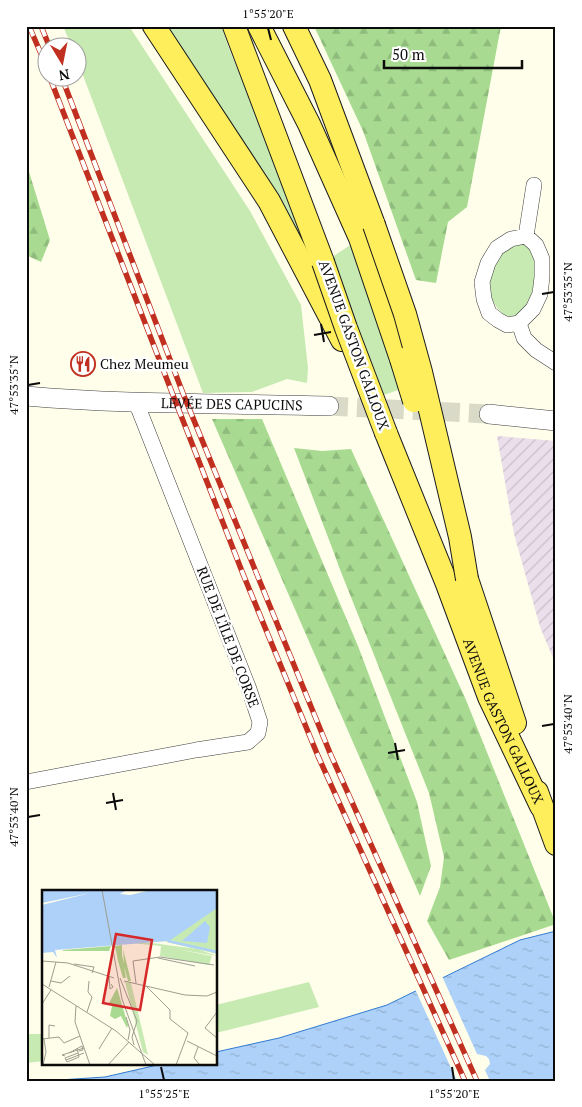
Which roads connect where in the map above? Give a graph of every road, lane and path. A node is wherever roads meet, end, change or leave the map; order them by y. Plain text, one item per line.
1 (154, 26) edge
2 (234, 26) edge
3 (259, 26) edge
4 (294, 26) edge
5 (534, 185) dead end
6 (367, 231) junction
7 (526, 236) junction
8 (519, 323) junction
9 (556, 363) edge
10 (26, 396) edge
11 (136, 402) junction
12 (328, 406) tunnel mouth
13 (489, 414) tunnel mouth
14 (556, 420) edge
15 (386, 433) junction
16 (26, 782) edge
17 (542, 806) junction
18 (554, 839) edge

1 - 15 main road, bridge
2 - 15 main road, AVENUE GASTON GALLOUX, bridge
3 - 6 main road, AVENUE GASTON GALLOUX
4 - 6 main road
5 - 7 street
6 - 17 main road, AVENUE GASTON GALLOUX, bridge
7 - 8 street
7 - 8 street
8 - 9 street
10 - 11 street, LEVÉE DES CAPUCINS
11 - 12 street, LEVÉE DES CAPUCINS
11 - 16 street, RUE DE L'ÎLE DE CORSE
13 - 14 street
15 - 17 main road, AVENUE GASTON GALLOUX
17 - 18 main road

